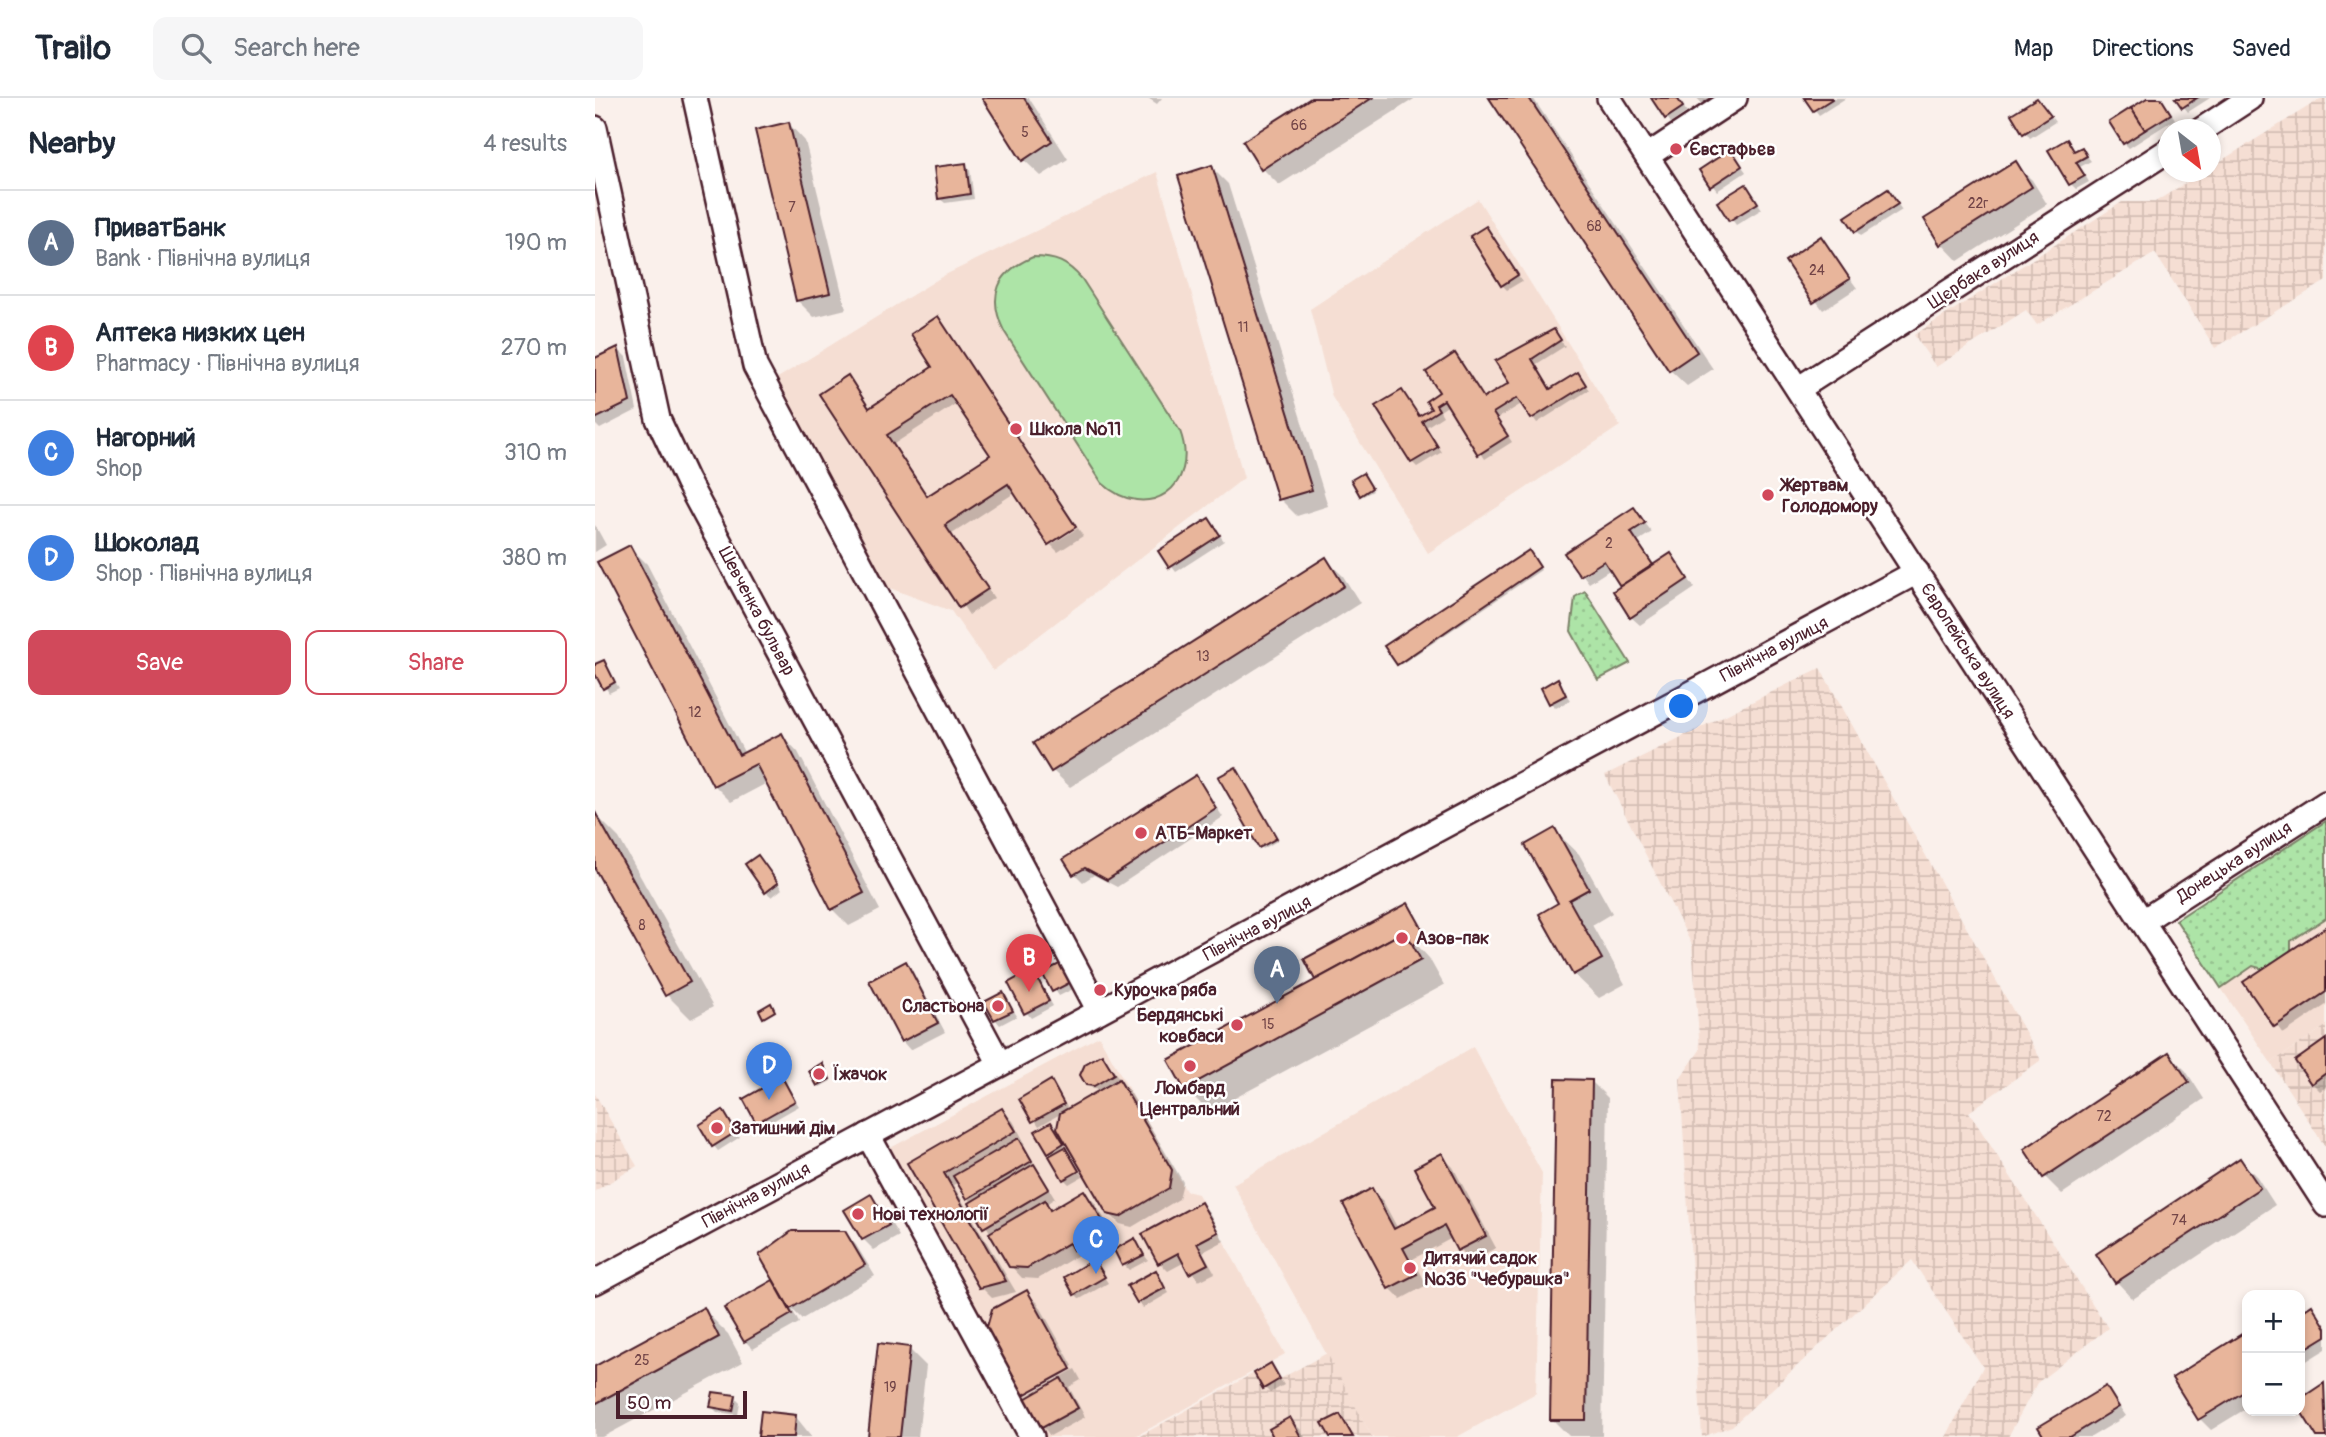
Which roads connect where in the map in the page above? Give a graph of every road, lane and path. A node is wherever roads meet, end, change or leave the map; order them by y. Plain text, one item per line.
1 (695, 98) edge
2 (1609, 98) edge
3 (1735, 98) edge
4 (2250, 98) edge
5 (2218, 119) edge
6 (595, 128) edge
7 (1647, 156) junction
8 (2158, 156) edge
9 (1798, 389) junction
10 (1917, 572) junction
11 (2326, 803) edge
12 (2143, 921) junction
13 (1099, 1011) junction
14 (1000, 1064) junction
15 (869, 1135) junction
16 (2326, 1205) edge
17 (595, 1282) edge
18 (1032, 1437) edge

1 - 13 street
2 - 7 street, Європейська вулиця
3 - 7 street
4 - 5 street
6 - 14 street, Шевченка бульвар
7 - 9 street, Європейська вулиця
8 - 9 street, Щєрбака вулиця
9 - 10 street, Європейська вулиця
10 - 12 street, Європейська вулиця
10 - 13 street, Північна вулиця
11 - 12 street, Донецька вулиця
12 - 16 street, Європейська вулиця
13 - 14 street, Північна вулиця
14 - 15 street, Північна вулиця
15 - 17 street, Північна вулиця
15 - 18 street

